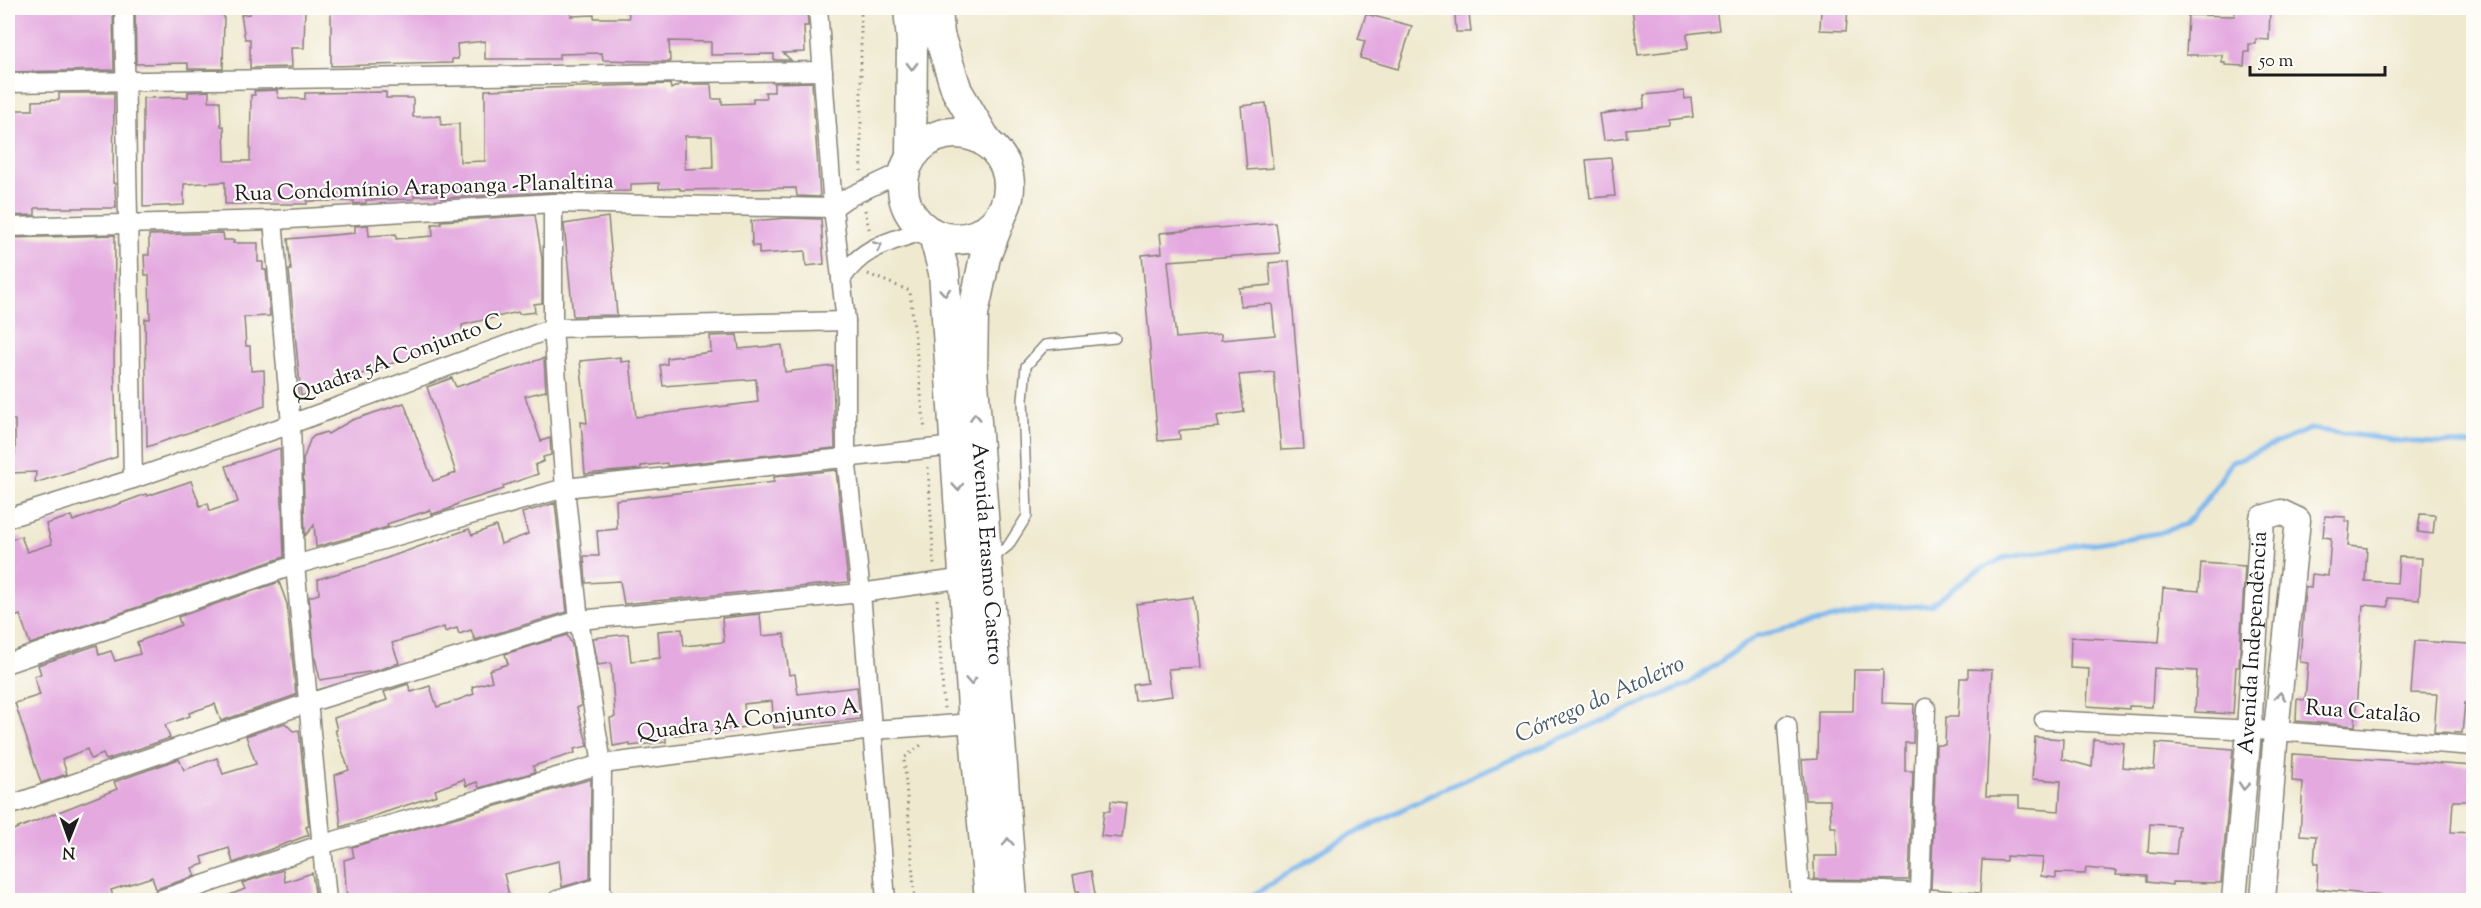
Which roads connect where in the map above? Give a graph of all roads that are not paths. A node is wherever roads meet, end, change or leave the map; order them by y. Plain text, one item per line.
1 (124, 8) edge
2 (818, 8) edge
3 (909, 8) edge
4 (937, 8) edge
5 (823, 71) junction
6 (125, 80) junction
7 (8, 83) edge
8 (988, 144) junction
9 (908, 164) junction
10 (553, 203) junction
11 (833, 208) junction
12 (1003, 211) junction
13 (273, 220) junction
14 (129, 225) junction
15 (8, 227) edge
16 (930, 232) junction
17 (841, 279) junction
18 (846, 321) junction
19 (553, 328) junction
20 (1115, 338) dead end
21 (291, 424) junction
22 (955, 446) junction
23 (846, 457) junction
24 (133, 479) junction
25 (565, 488) junction
26 (8, 518) edge
27 (296, 565) junction
28 (976, 570) junction
29 (861, 593) junction
30 (579, 620) junction
31 (8, 663) edge
32 (308, 703) junction
33 (1926, 708) dead end
34 (2044, 720) dead end
35 (974, 723) junction
36 (1787, 725) dead end
37 (872, 730) junction
38 (2249, 731) junction
39 (2276, 731) junction
40 (2474, 746) edge
41 (602, 764) junction
42 (8, 807) edge
43 (320, 845) junction
44 (602, 894) edge
45 (1884, 896) edge
46 (159, 900) edge
47 (327, 900) edge
48 (557, 900) edge
49 (886, 900) edge
50 (990, 900) edge
51 (1012, 900) edge
52 (2234, 900) edge
53 (2263, 900) edge

1 - 6 street
2 - 5 street, Quadra 3A Conjunto A
3 -> 9 main road
4 - 8 main road
5 - 6 street
5 - 11 street, Quadra 3A Conjunto A
6 - 7 street
6 - 14 street
8 - 9 main road
8 - 12 main road
9 - 11 street
9 - 16 main road
10 - 11 street, Rua Condomínio Arapoanga -Planaltina
10 - 13 street, Rua Condomínio Arapoanga -Planaltina
10 - 19 street
11 - 17 street, Quadra 3A Conjunto A
12 - 16 main road
28 -> 12 main road, Avenida Erasmo Castro
13 - 14 street, Rua Condomínio Arapoanga -Planaltina
13 - 21 street
14 - 15 street, Rua Condomínio Arapoanga -Planaltina
14 - 24 street
17 -> 16 street
16 -> 22 main road, Avenida Erasmo Castro
17 - 18 street, Quadra 3A Conjunto A
18 - 19 street, Quadra 5A Conjunto C
18 - 23 street, Quadra 3A Conjunto A
19 - 21 street, Quadra 5A Conjunto C
19 - 25 street
20 - 28 lane
21 - 24 street
21 - 27 street, Quadra 5A Conjunto C
22 - 23 street
22 -> 28 main road, Avenida Erasmo Castro
23 - 25 street
23 - 29 street, Quadra 3A Conjunto A
24 - 26 street
25 - 27 street
25 - 30 street
27 - 31 street
27 - 32 street, Quadra 5A Conjunto C
28 - 29 street
28 -> 35 main road, Avenida Erasmo Castro
51 -> 28 main road, Avenida Erasmo Castro
29 - 30 street
29 - 37 street, Quadra 3A Conjunto A
30 - 32 street
30 - 41 street
32 - 42 street
32 - 43 street, Quadra 5A Conjunto C
33 - 45 street
34 - 38 street, Rua Catalão
35 - 37 street
35 - 50 main road, Avenida Erasmo Castro
36 - 45 street
37 - 41 street, Quadra 3A Conjunto A
37 - 49 street
38 - 39 street, Rua Catalão
39 -> 38 street, Avenida Independência
38 -> 52 street, Avenida Independência
39 - 40 street, Rua Catalão
39 - 53 street, Avenida Independência
41 - 43 street, Quadra 3A Conjunto A
41 - 44 street
43 - 46 street, Quadra 3A Conjunto A
43 - 47 street, Quadra 5A Conjunto C
44 - 48 street

